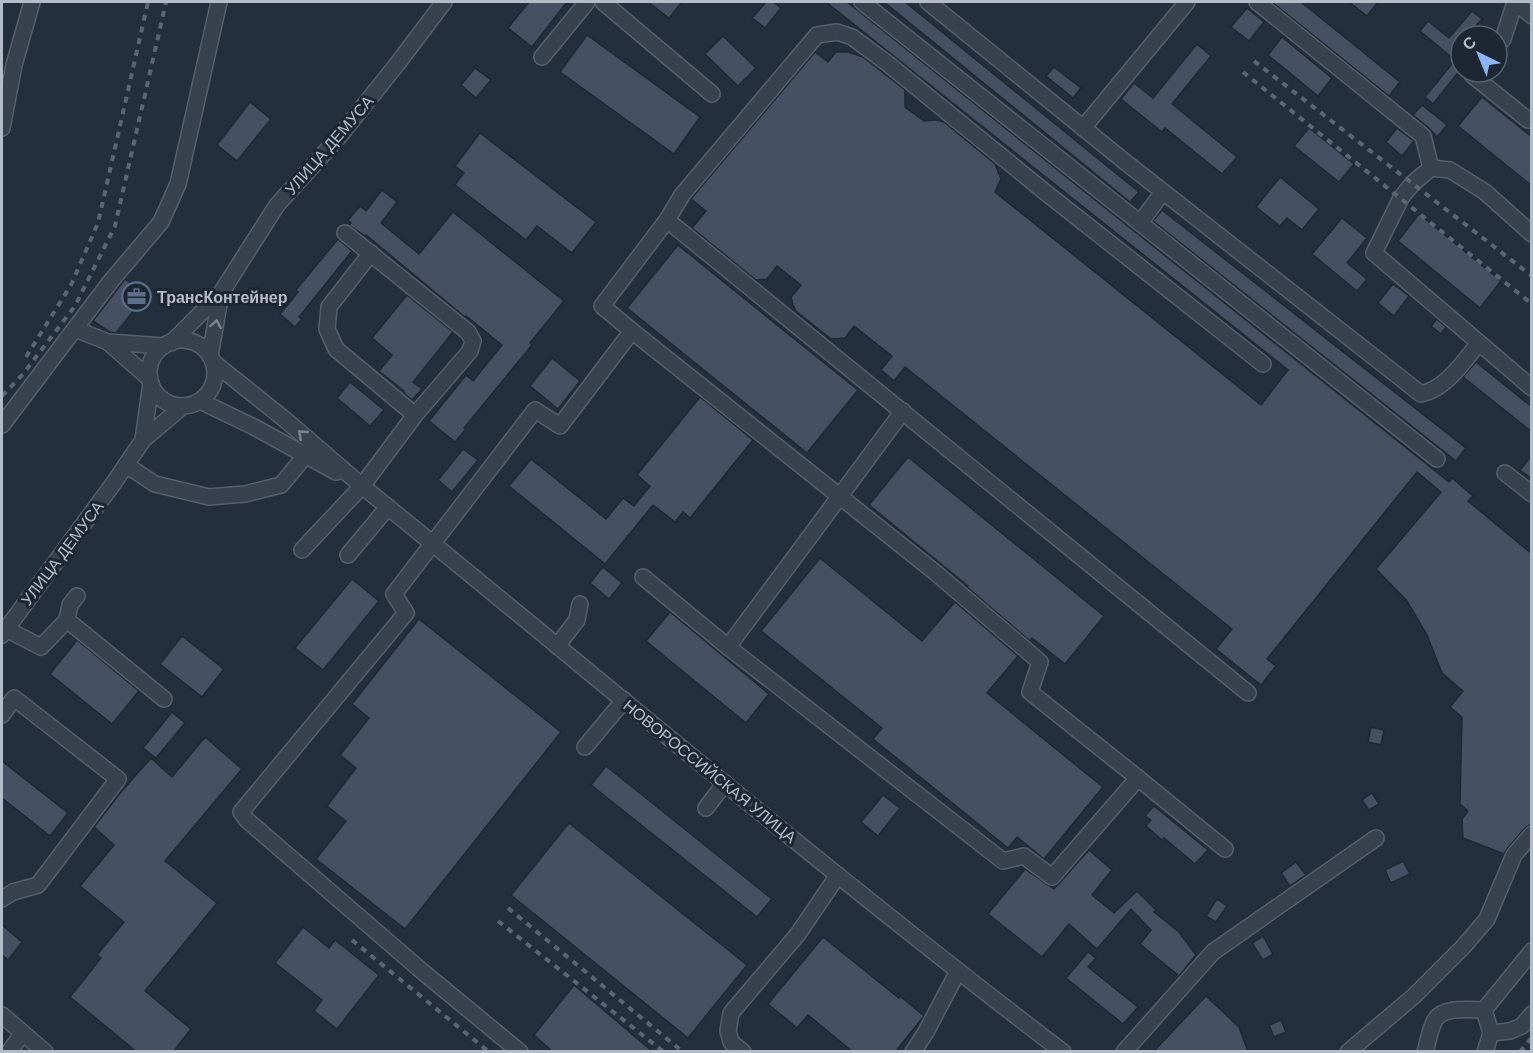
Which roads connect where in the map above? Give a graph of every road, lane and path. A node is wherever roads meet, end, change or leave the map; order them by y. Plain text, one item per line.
1 (32, 2) edge
2 (219, 2) edge
3 (444, 2) edge
4 (587, 2) edge
5 (603, 2) edge
6 (862, 2) edge
7 (928, 2) edge
8 (1188, 2) edge
9 (1257, 2) edge
10 (1515, 2) edge
11 (1532, 16) edge
12 (1508, 24) edge
13 (542, 57) dead end
14 (1483, 84) edge
15 (712, 94) dead end
16 (1528, 120) dead end
17 (2, 128) edge
18 (1083, 128) junction
19 (1431, 168) junction
20 (1163, 192) junction
21 (667, 220) junction
22 (1140, 223) junction
23 (345, 233) dead end
24 (1532, 234) edge
25 (370, 253) junction
26 (221, 293) junction
27 (75, 329) junction
28 (632, 331) junction
29 (108, 342) junction
30 (1479, 343) junction
31 (167, 344) junction
32 (212, 359) junction
33 (1263, 364) dead end
34 (150, 381) junction
35 (1532, 388) edge
36 (200, 401) junction
37 (183, 406) junction
38 (903, 411) junction
39 (415, 415) junction
40 (2, 425) edge
41 (143, 440) junction
42 (306, 455) junction
43 (1437, 459) dead end
44 (126, 465) junction
45 (1505, 472) dead end
46 (362, 486) junction
47 (1532, 494) edge
48 (839, 496) junction
49 (388, 507) junction
50 (433, 544) junction
51 (302, 550) dead end
52 (348, 555) dead end
53 (643, 577) dead end
54 (77, 596) dead end
55 (580, 604) dead end
56 (67, 620) junction
57 (4, 632) edge
58 (557, 646) junction
59 (728, 646) junction
60 (1248, 693) dead end
61 (164, 699) dead end
62 (624, 700) junction
63 (2, 715) edge
64 (585, 747) dead end
65 (1138, 778) junction
66 (724, 783) junction
67 (706, 808) dead end
68 (1532, 834) edge
69 (1376, 838) dead end
70 (1225, 849) dead end
71 (838, 875) junction
72 (2, 899) edge
73 (1532, 951) edge
74 (958, 971) junction
75 (1484, 1010) junction
76 (1532, 1014) edge
77 (2, 1015) edge
78 (23, 1033) junction
79 (1491, 1033) junction
80 (9, 1052) edge
81 (45, 1052) edge
82 (520, 1052) edge
83 (743, 1052) edge
84 (913, 1052) edge
85 (1063, 1052) edge
86 (1124, 1052) edge
87 (1348, 1052) edge
88 (1425, 1052) edge
89 (1485, 1052) edge

1 - 17 street
2 - 27 street
3 - 26 street, УЛИЦА ДЕМУСА
4 - 13 street
5 - 15 street
6 - 22 street
7 - 18 street
8 - 18 street
9 - 19 street
10 - 11 street
10 - 12 street
14 - 16 street
18 - 20 street
19 - 24 street
19 - 30 street
20 - 22 street
20 - 30 street
21 - 28 street
21 - 33 street
21 - 38 street
22 - 43 street
23 - 25 street
25 - 39 street
25 - 39 street
26 - 31 street
32 -> 26 street
27 - 29 street
27 - 40 street
28 - 48 street
28 - 50 street
29 - 31 street
29 - 34 street
30 - 35 street
31 - 32 street
31 - 34 street
32 - 36 street
46 -> 32 street
34 - 37 street
34 - 41 street
36 - 37 street
36 - 42 street
37 - 41 street
38 - 48 street
38 - 60 street
39 - 46 street
41 - 44 street, УЛИЦА ДЕМУСА
42 - 44 street
42 - 46 street
44 - 57 street, УЛИЦА ДЕМУСА
45 - 47 street
46 - 49 street, НОВОРОССИЙСКАЯ УЛИЦА
46 - 51 street
48 - 59 street
48 - 65 street
49 - 50 street, НОВОРОССИЙСКАЯ УЛИЦА
49 - 52 street
50 - 58 street, НОВОРОССИЙСКАЯ УЛИЦА
50 - 82 street
53 - 59 street
54 - 56 street
55 - 58 street
56 - 57 street
56 - 61 street
58 - 62 street, НОВОРОССИЙСКАЯ УЛИЦА
59 - 65 street
62 - 64 street
62 - 66 street, НОВОРОССИЙСКАЯ УЛИЦА
63 - 72 street
65 - 70 street
66 - 67 street
66 - 71 street, НОВОРОССИЙСКАЯ УЛИЦА
68 - 87 street
69 - 86 street
71 - 74 street, НОВОРОССИЙСКАЯ УЛИЦА
71 - 83 street
73 - 75 street
74 - 84 street
74 - 85 street, НОВОРОССИЙСКАЯ УЛИЦА
75 - 79 street
75 - 88 street
76 - 79 street
77 - 78 street
78 - 80 street
78 - 81 street
79 - 89 street

